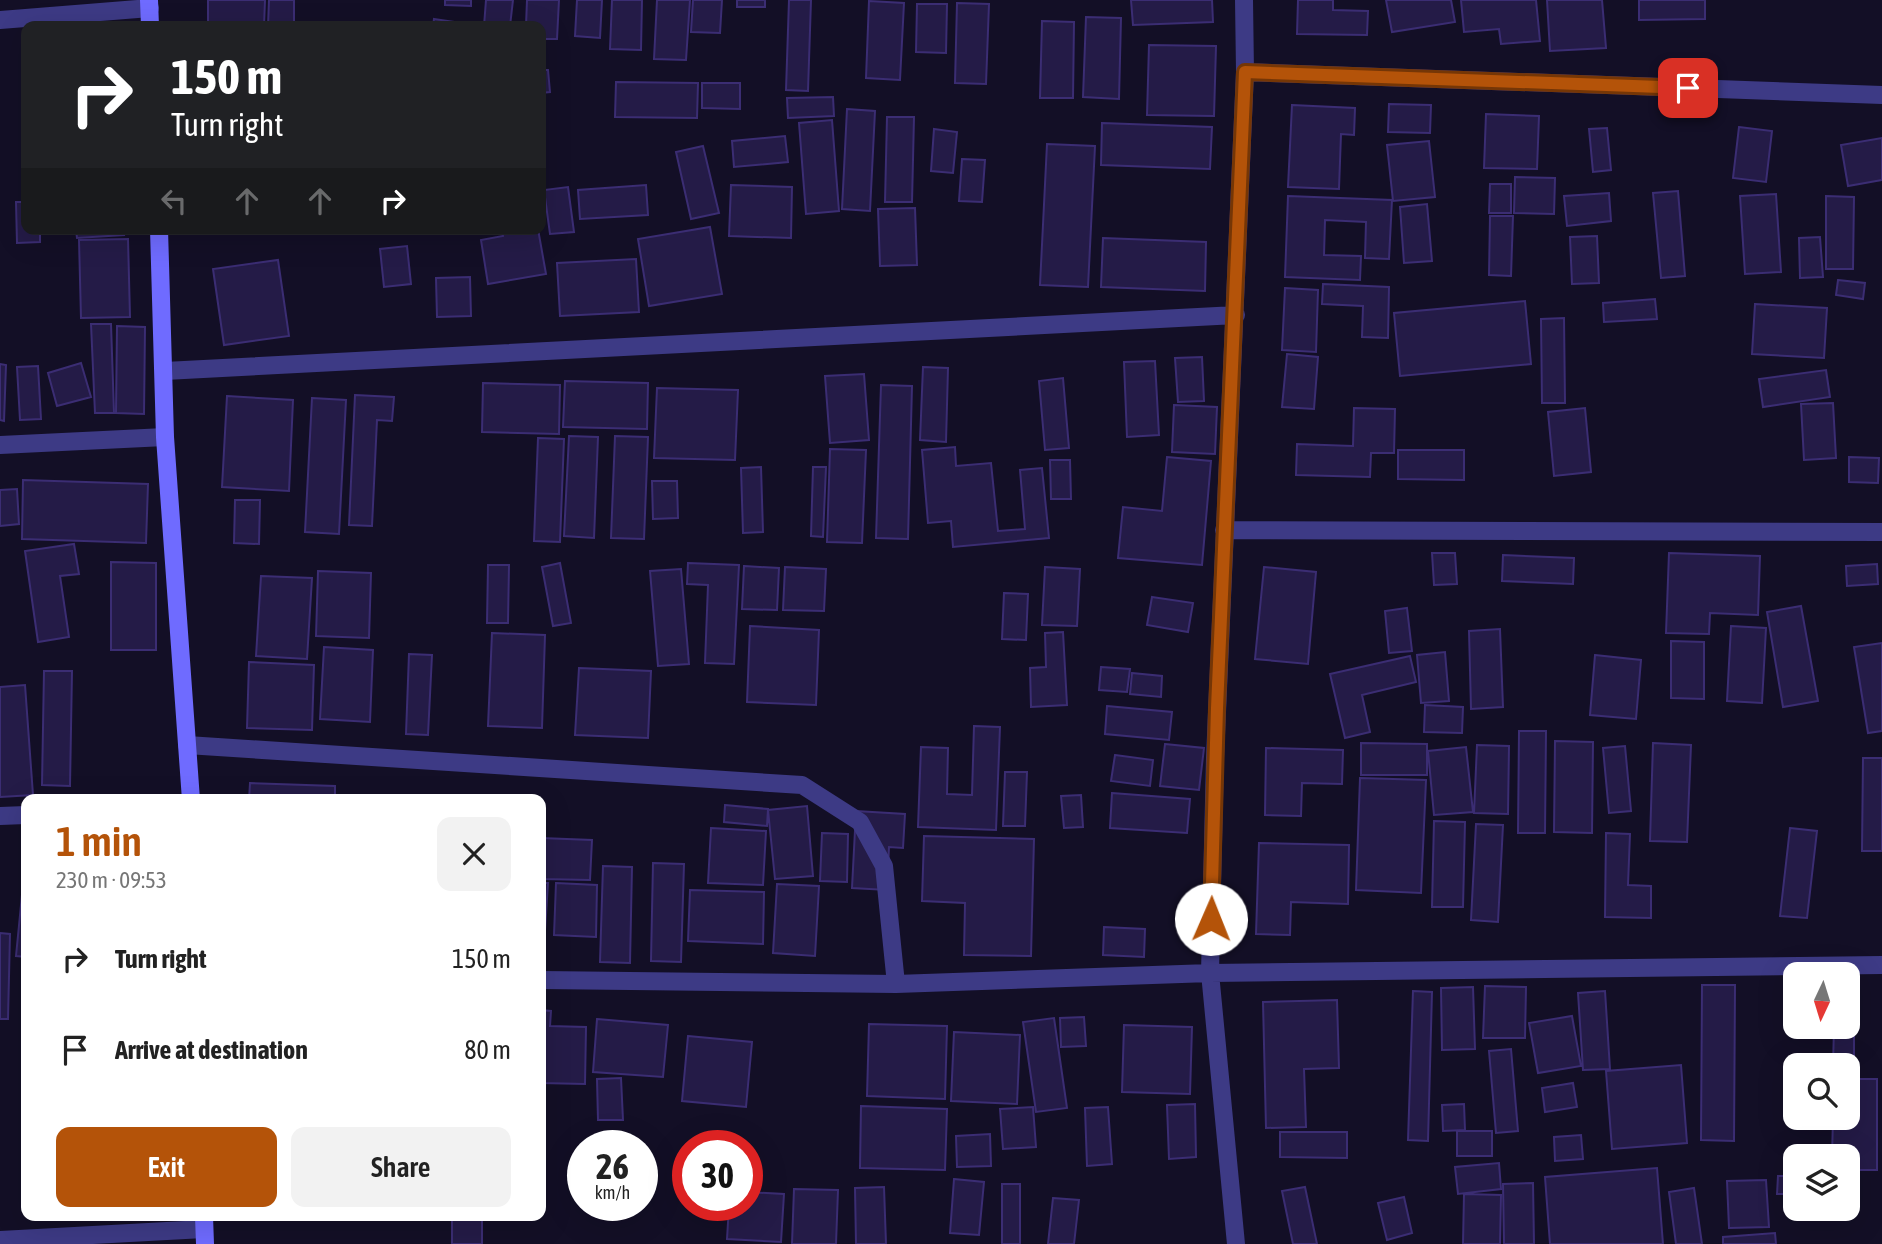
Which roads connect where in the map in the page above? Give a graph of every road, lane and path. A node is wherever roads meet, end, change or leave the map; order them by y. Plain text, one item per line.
1 (1244, 0) edge
2 (150, 12) edge
3 (0, 20) edge
4 (1245, 72) junction
5 (1882, 95) edge
6 (159, 235) edge
7 (1236, 315) junction
8 (166, 371) junction
9 (165, 437) junction
10 (0, 445) edge
11 (1224, 530) junction
12 (1882, 532) edge
13 (187, 746) junction
14 (191, 794) edge
15 (21, 814) edge
16 (0, 816) edge
17 (1882, 965) edge
18 (1210, 973) junction
19 (546, 980) edge
20 (895, 984) junction
21 (204, 1230) edge
22 (0, 1240) edge
23 (1236, 1244) edge

1 - 4 street
2 - 3 street
4 - 5 street
4 - 7 street
6 - 8 street
7 - 8 street
7 - 11 street
8 - 9 street
9 - 10 street
9 - 13 street
11 - 12 street
11 - 18 street
13 - 14 street
13 - 20 street
15 - 16 street
17 - 18 street
18 - 20 street
18 - 23 street
19 - 20 street
21 - 22 street

